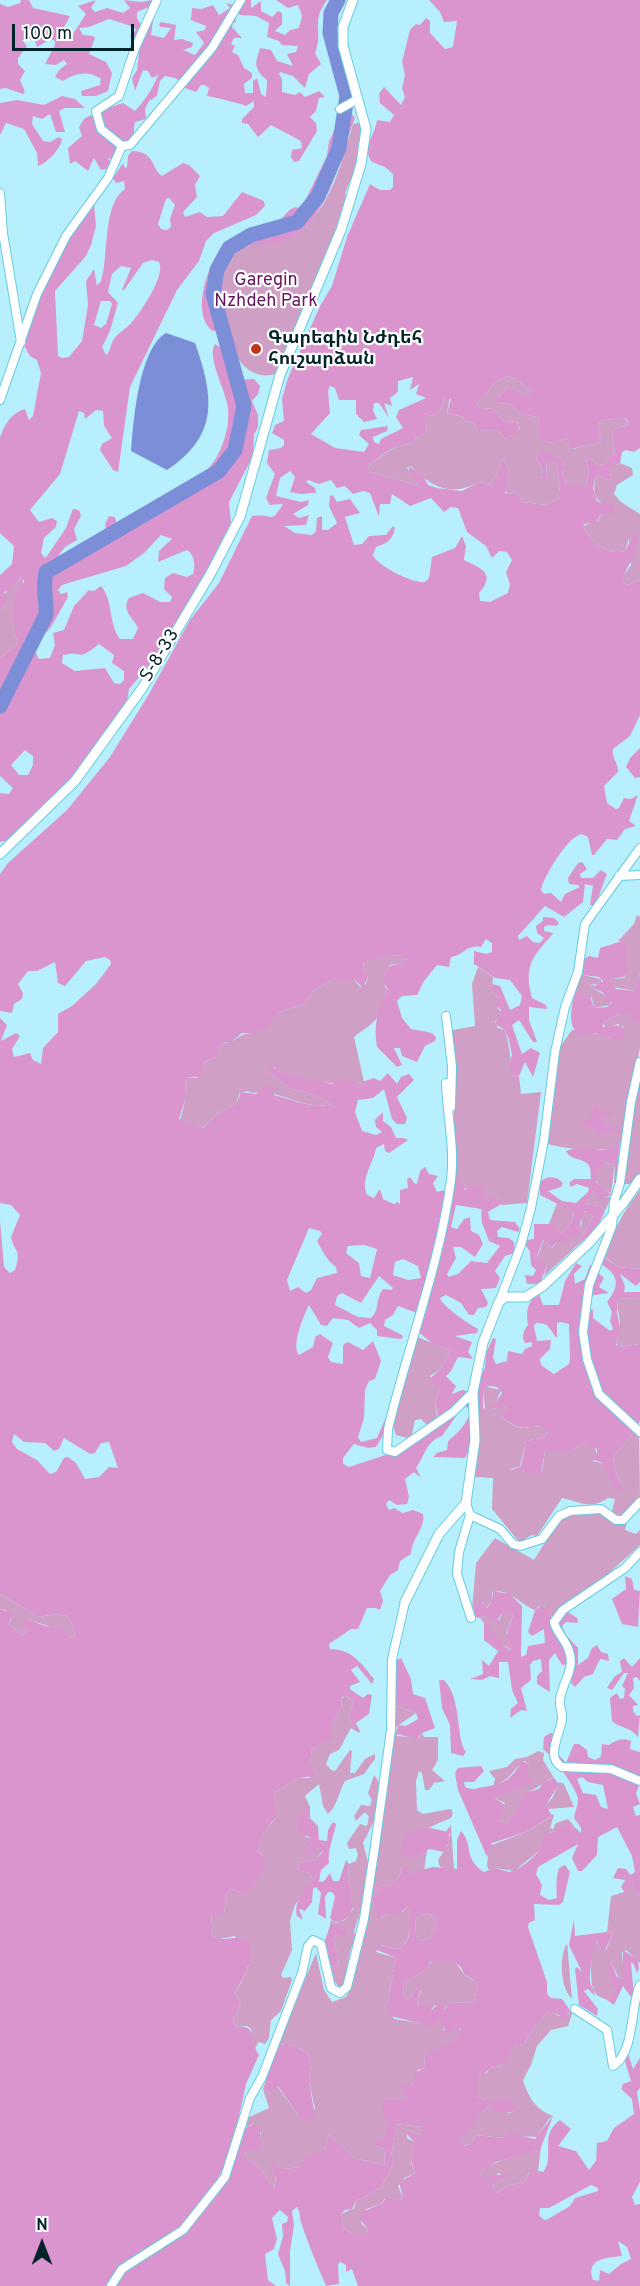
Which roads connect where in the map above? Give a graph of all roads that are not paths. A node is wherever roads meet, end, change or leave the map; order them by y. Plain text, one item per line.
1 (158, 0) edge
2 (241, 0) edge
3 (353, 0) edge
4 (358, 99) junction
5 (340, 109) dead end
6 (122, 146) junction
7 (0, 193) edge
8 (21, 343) junction
9 (0, 400) edge
10 (640, 848) edge
11 (0, 854) edge
12 (640, 874) edge
13 (619, 876) junction
14 (446, 1016) dead end
15 (640, 1062) edge
16 (446, 1083) dead end
17 (450, 1118) junction
18 (640, 1179) edge
19 (613, 1214) junction
20 (499, 1302) junction
21 (474, 1392) junction
22 (640, 1432) edge
23 (466, 1503) junction
24 (640, 1503) edge
25 (470, 1515) junction
26 (640, 1552) edge
27 (405, 1602) joint
28 (471, 1618) dead end
29 (640, 1781) edge
30 (640, 1985) edge
31 (575, 2009) dead end
32 (111, 2286) edge

1 - 6 street
2 - 6 street
3 - 4 street, Տ-8-33
4 - 5 street
4 - 11 street, Տ-8-33 / Տ-8-33
6 - 8 street
7 - 8 street
8 - 9 street
10 - 13 street
12 - 13 street
13 - 20 street
14 - 17 street
15 - 19 street
16 - 17 street
17 - 21 street
18 - 19 street
19 - 20 street
19 - 22 street
20 - 21 street
21 - 23 street
23 - 25 street
23 - 27 street
24 - 25 street
25 - 28 street
26 - 29 street
27 - 32 street
30 - 31 street

